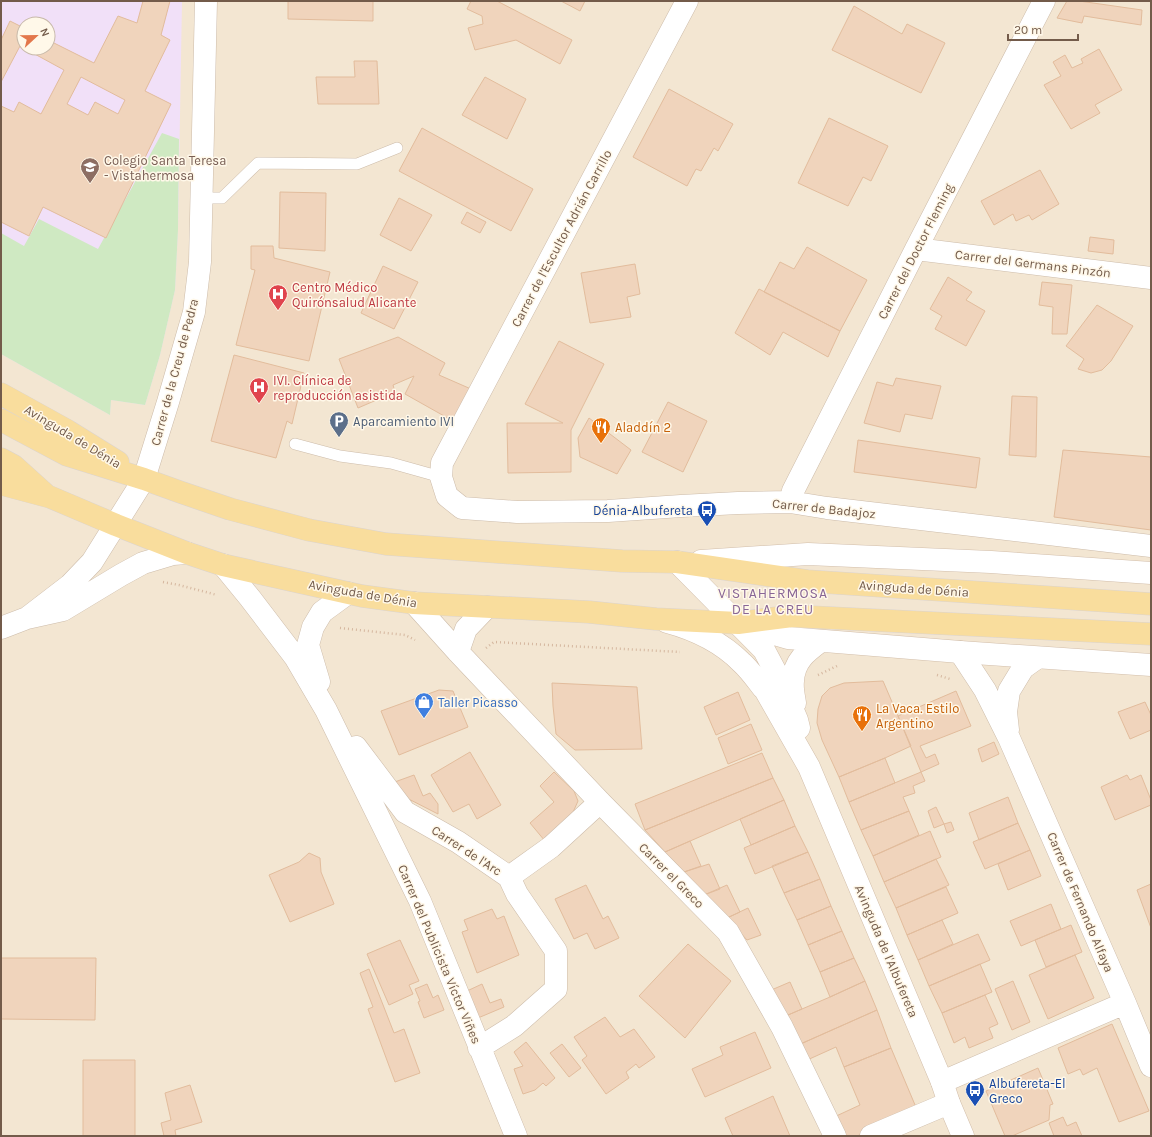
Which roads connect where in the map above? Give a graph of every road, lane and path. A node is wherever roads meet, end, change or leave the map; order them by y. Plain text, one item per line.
1 (206, 1) edge
2 (687, 1) edge
3 (1044, 1) edge
4 (397, 148) dead end
5 (202, 198) junction
6 (916, 249) junction
7 (1151, 278) edge
8 (1, 394) edge
9 (1, 420) edge
10 (295, 444) dead end
11 (1, 459) edge
12 (441, 477) junction
13 (144, 479) junction
14 (1, 483) edge
15 (50, 497) junction
16 (790, 502) junction
17 (116, 525) junction
18 (1151, 546) edge
19 (187, 553) junction
20 (678, 562) junction
21 (223, 565) junction
22 (1151, 573) edge
23 (156, 581) dead end
24 (348, 593) junction
25 (223, 596) dead end
26 (414, 603) junction
27 (1151, 604) edge
28 (487, 607) junction
29 (27, 618) junction
30 (656, 619) junction
31 (738, 623) junction
32 (313, 627) junction
33 (1, 628) edge
34 (1151, 634) edge
35 (821, 641) junction
36 (418, 642) dead end
37 (458, 652) junction
38 (680, 652) dead end
39 (960, 652) junction
40 (1037, 658) junction
41 (838, 665) dead end
42 (1151, 666) edge
43 (933, 673) dead end
44 (817, 675) dead end
45 (955, 681) dead end
46 (326, 710) junction
47 (797, 720) junction
48 (1010, 738) junction
49 (809, 766) junction
50 (600, 802) junction
51 (509, 877) junction
52 (1125, 1003) junction
53 (479, 1048) junction
54 (1151, 1066) edge
55 (942, 1082) junction
56 (949, 1103) junction
57 (516, 1136) edge
58 (835, 1136) edge
59 (872, 1136) edge
60 (963, 1136) edge

1 - 5 street, Carrer de la Creu de Pedra
2 - 12 street, Carrer de l'Escultor Adrián Carrillo
3 - 6 street, Carrer del Doctor Fleming
4 - 5 lane
5 - 13 street, Carrer de la Creu de Pedra
6 - 7 street, Carrer del Germans Pinzón
6 - 16 street, Carrer del Doctor Fleming
8 - 13 main road, Avinguda de Dénia
9 - 13 main road, Avinguda de Dénia
10 - 12 lane
11 - 15 main road, Avinguda de Dénia
12 - 16 street, Carrer de Badajoz
13 - 17 street, Carrer de la Creu de Pedra
13 - 20 main road, Avinguda de Dénia
14 - 15 main road, Avinguda de Dénia
15 - 17 main road, Avinguda de Dénia
16 - 18 street, Carrer de Badajoz
17 - 19 main road, Avinguda de Dénia
17 - 29 street, Carrer de la Creu de Pedra
19 - 21 main road, Avinguda de Dénia
19 - 29 street
20 - 22 street, Avinguda de Dénia
20 - 27 main road, Avinguda de Dénia
20 - 31 street, Avinguda de l'Albufereta
21 - 24 main road, Avinguda de Dénia
21 - 46 street, Carrer del Publicista Víctor Viñes
23 - 25 path
24 - 26 main road, Avinguda de Dénia
24 - 32 street, Carrer del Publicista Víctor Viñes
26 - 28 main road, Avinguda de Dénia
26 - 37 street, Carrer el Greco
28 - 30 main road, Avinguda de Dénia
28 - 37 street
29 - 33 street
30 - 31 main road, Avinguda de Dénia
30 - 49 street, Avinguda de l'Albufereta
31 - 34 main road, Avinguda de Dénia
31 - 35 street, Avinguda de Dénia
31 - 47 street, Avinguda de l'Albufereta
32 - 36 path
32 - 46 street, Carrer del Publicista Víctor Viñes
35 - 39 street, Avinguda de Dénia
35 - 47 street, Avinguda de l'Albufereta
37 - 38 path
37 - 50 street, Carrer el Greco
39 - 40 street, Avinguda de Dénia
39 - 48 street, Carrer de Fernando Alfaya
40 - 42 street, Avinguda de Dénia
40 - 48 street, Carrer de Fernando Alfaya
41 - 44 path
43 - 45 path
46 - 51 street, Carrer de l'Arc
46 - 53 street, Carrer del Publicista Víctor Viñes
47 - 49 street, Avinguda de l'Albufereta
48 - 52 street, Carrer de Fernando Alfaya
49 - 55 street, Avinguda de l'Albufereta
50 - 51 street
50 - 58 street, Carrer el Greco
51 - 53 street, Carrer de l'Arc
52 - 54 street, Carrer de Fernando Alfaya
52 - 55 street
53 - 57 street, Carrer del Publicista Víctor Viñes
55 - 56 street, Avinguda de l'Albufereta
56 - 59 street
56 - 60 street, Avinguda de l'Albufereta

